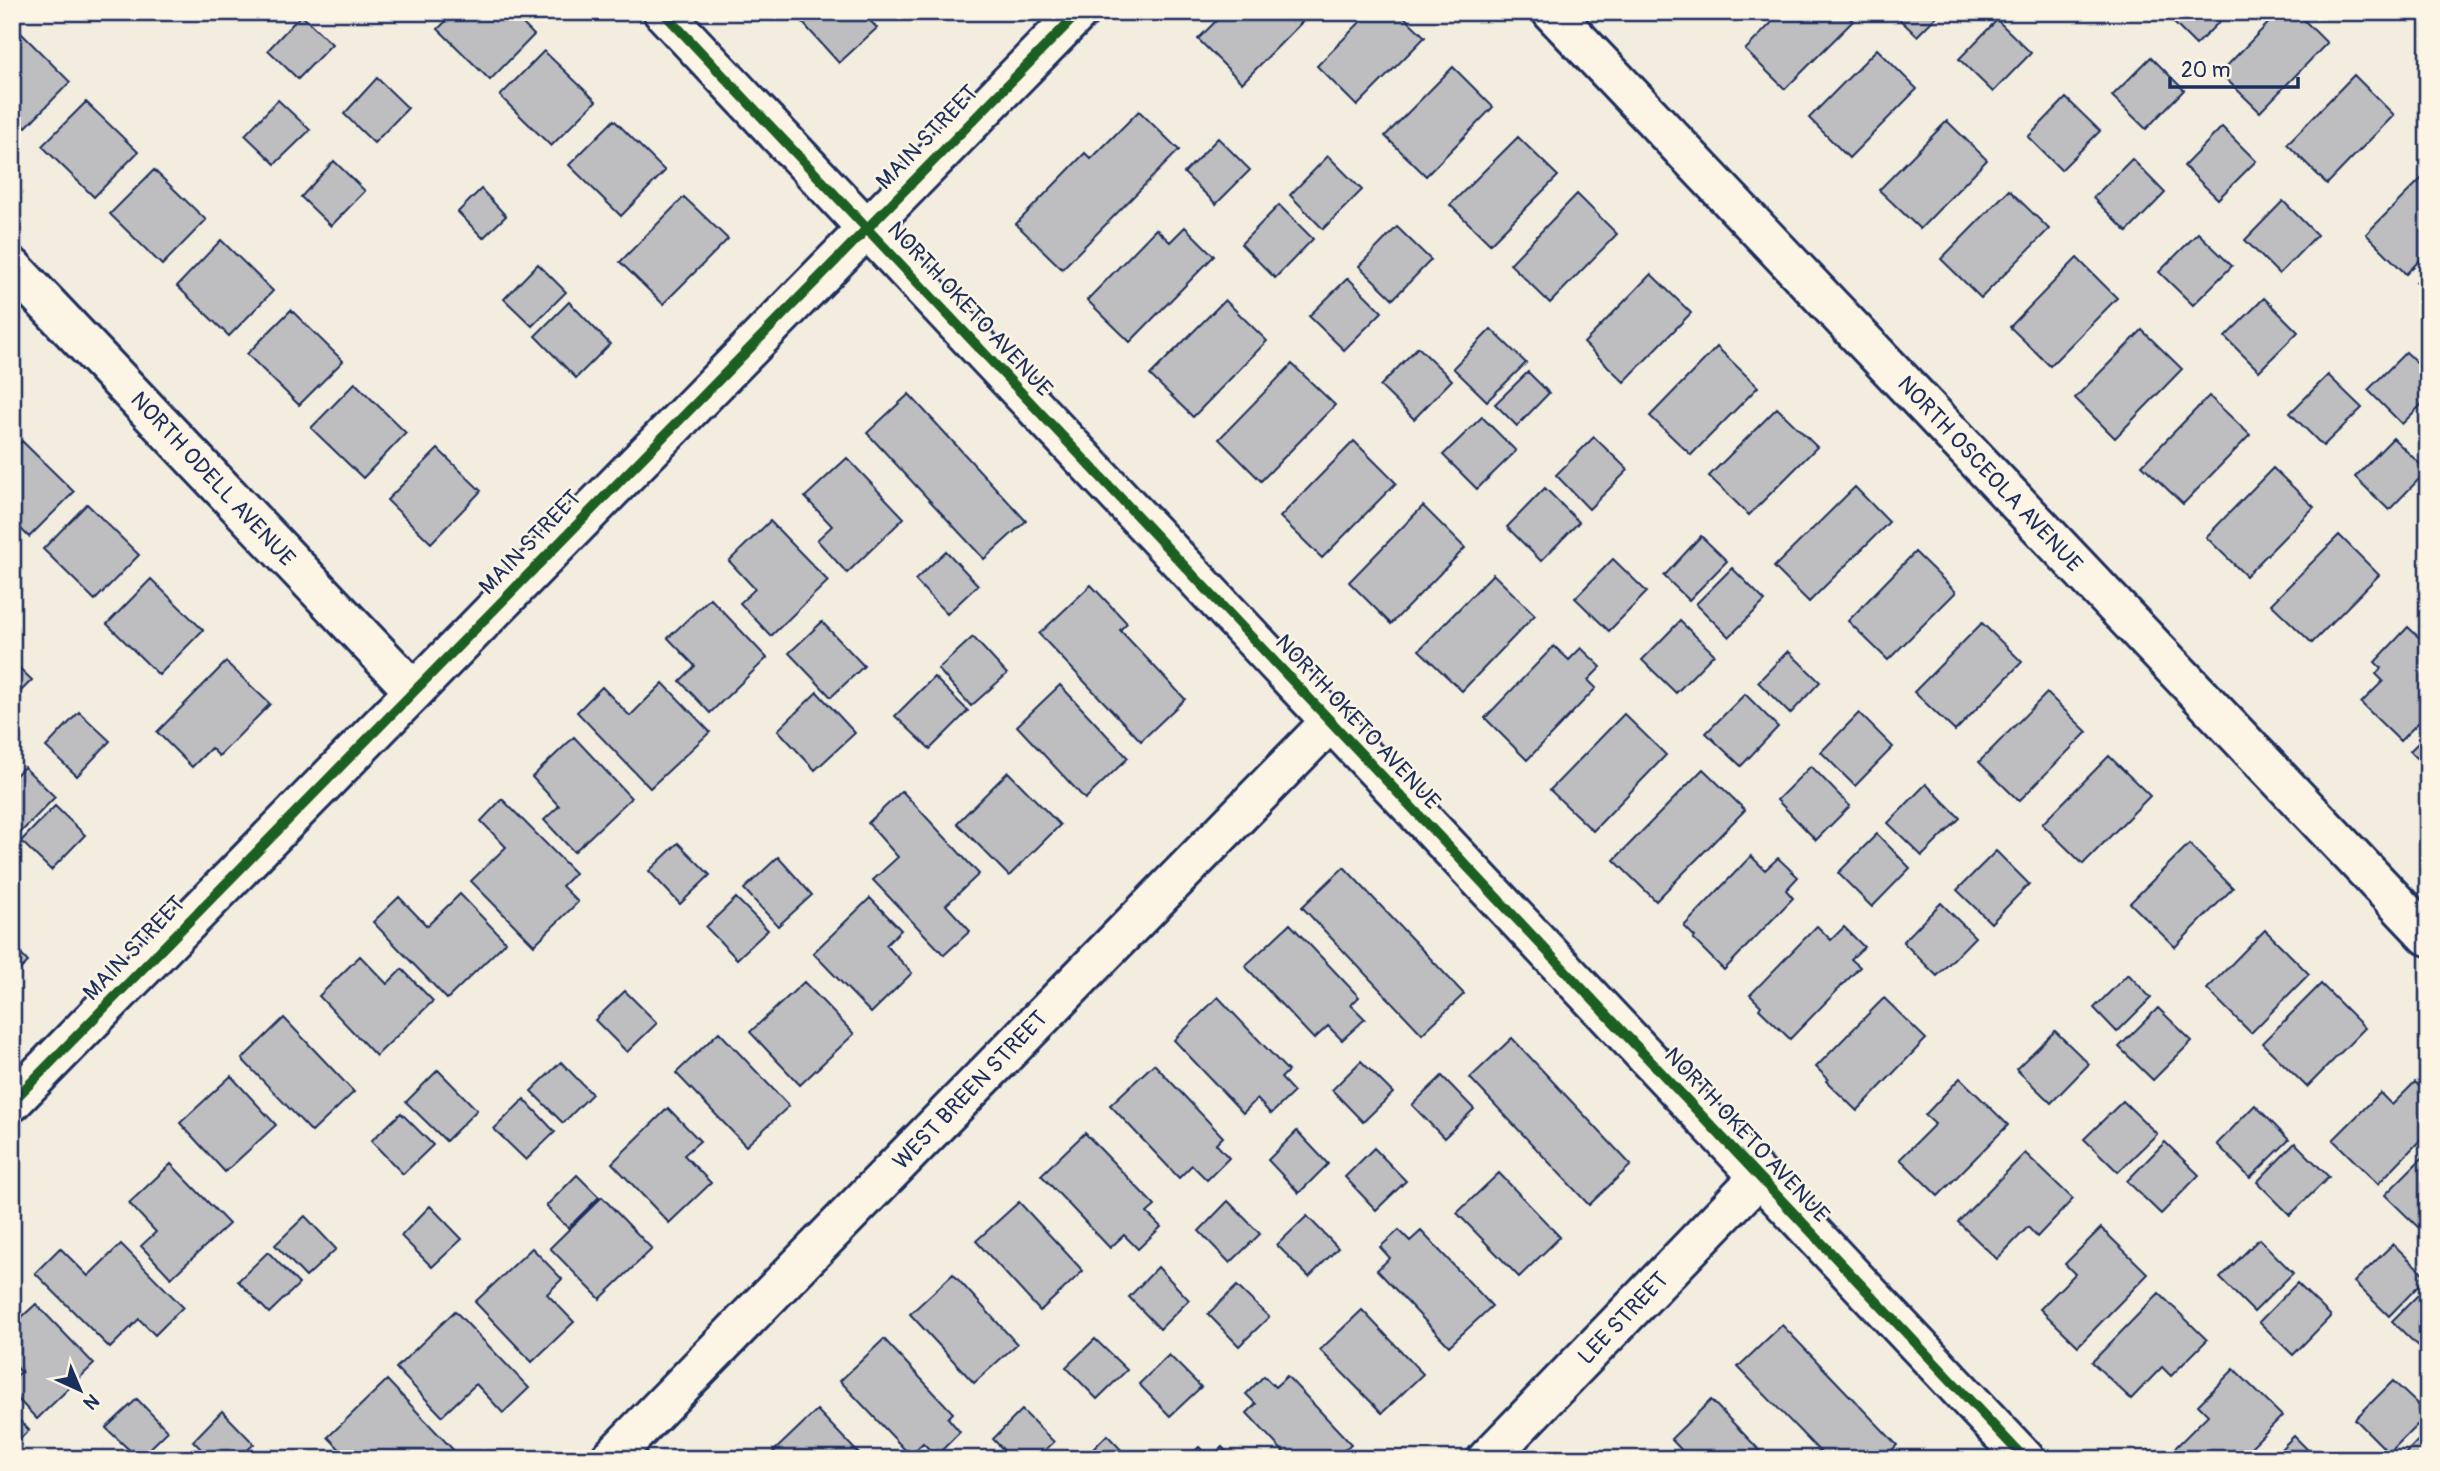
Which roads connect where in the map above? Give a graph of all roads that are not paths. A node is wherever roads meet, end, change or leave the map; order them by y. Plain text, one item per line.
1 (663, 12) edge
2 (1079, 12) edge
3 (1552, 12) edge
4 (866, 229) junction
5 (12, 267) edge
6 (414, 691) junction
7 (1330, 722) junction
8 (2428, 936) edge
9 (12, 1102) edge
10 (1758, 1178) junction
11 (610, 1459) edge
12 (1487, 1459) edge
13 (2025, 1459) edge

1 - 4 street, NORTH OKETO AVENUE
2 - 4 street, MAIN STREET
3 - 8 street, NORTH OSCEOLA AVENUE
4 - 6 street, MAIN STREET
4 - 7 street, NORTH OKETO AVENUE
5 - 6 street, NORTH ODELL AVENUE
6 - 9 street, MAIN STREET
7 - 10 street, NORTH OKETO AVENUE
7 - 11 street, WEST BREEN STREET
10 - 12 street, LEE STREET
10 - 13 street, NORTH OKETO AVENUE

